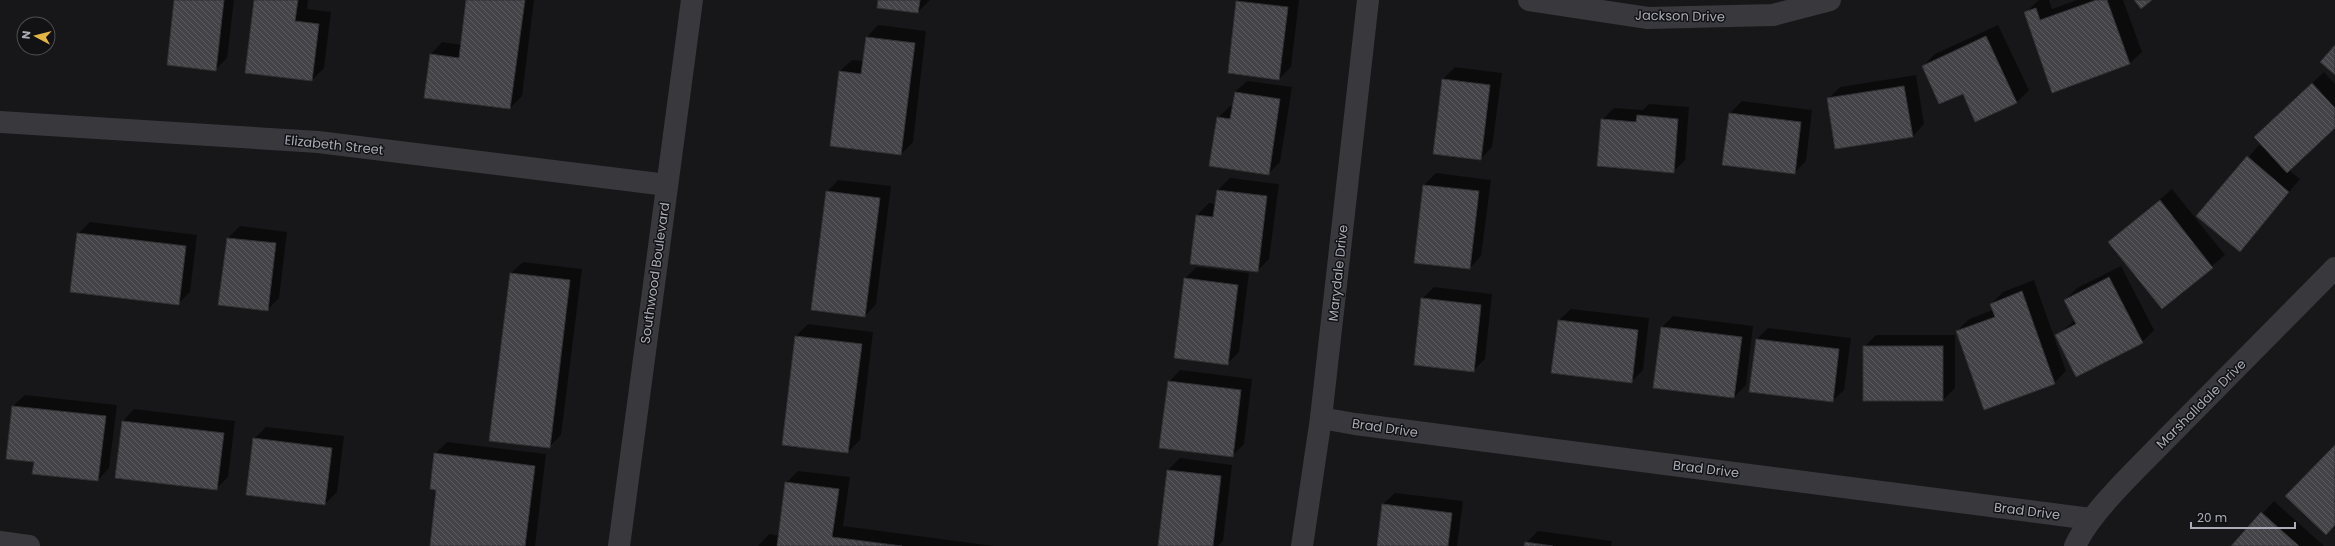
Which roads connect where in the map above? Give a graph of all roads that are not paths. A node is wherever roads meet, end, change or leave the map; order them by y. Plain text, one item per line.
1 (692, 0) edge
2 (1368, 0) edge
3 (1528, 0) edge
4 (1830, 0) edge
5 (0, 122) edge
6 (667, 185) junction
7 (2335, 268) edge
8 (1321, 418) junction
9 (2091, 519) junction
10 (0, 542) edge
11 (29, 546) edge
12 (619, 546) edge
13 (1302, 546) edge
14 (2075, 546) edge

1 - 6 street, Southwood Boulevard
2 - 8 street, Marydale Drive
3 - 4 street, Jackson Drive
5 - 6 street, Elizabeth Street
6 - 12 street, Southwood Boulevard
7 - 9 street, Marshalldale Drive
8 - 9 street, Brad Drive
8 - 13 street, Marydale Drive
9 - 14 street, Marshalldale Drive
10 - 11 street

